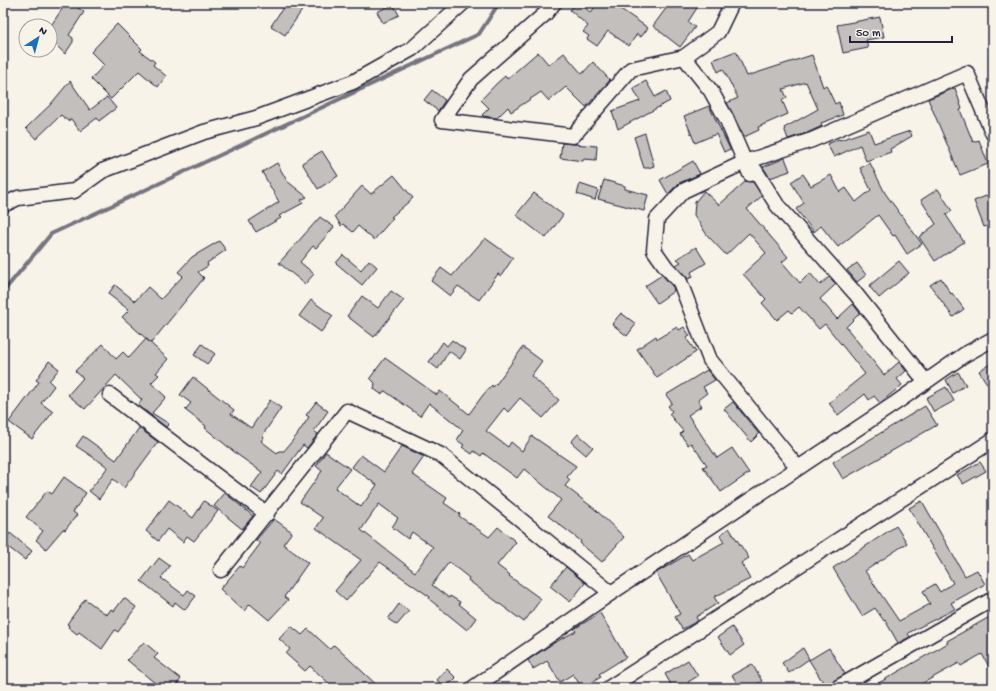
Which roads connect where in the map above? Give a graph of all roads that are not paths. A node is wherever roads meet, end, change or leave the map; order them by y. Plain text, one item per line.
1 (462, 3) edge
2 (554, 3) edge
3 (732, 3) edge
4 (684, 57) junction
5 (993, 134) edge
6 (745, 162) junction
7 (3, 205) edge
8 (993, 339) edge
9 (926, 382) junction
10 (110, 395) dead end
11 (993, 440) edge
12 (798, 468) junction
13 (266, 514) junction
14 (221, 570) dead end
15 (611, 592) junction
16 (993, 599) edge
17 (473, 688) edge
18 (609, 688) edge
19 (837, 688) edge

1 - 7 street
2 - 4 street
3 - 4 street
4 - 6 street
5 - 6 street
6 - 9 street
6 - 12 street
8 - 9 street
9 - 12 street
10 - 13 street
11 - 18 street
12 - 15 street
13 - 14 street
13 - 15 street
15 - 17 street
16 - 19 street

